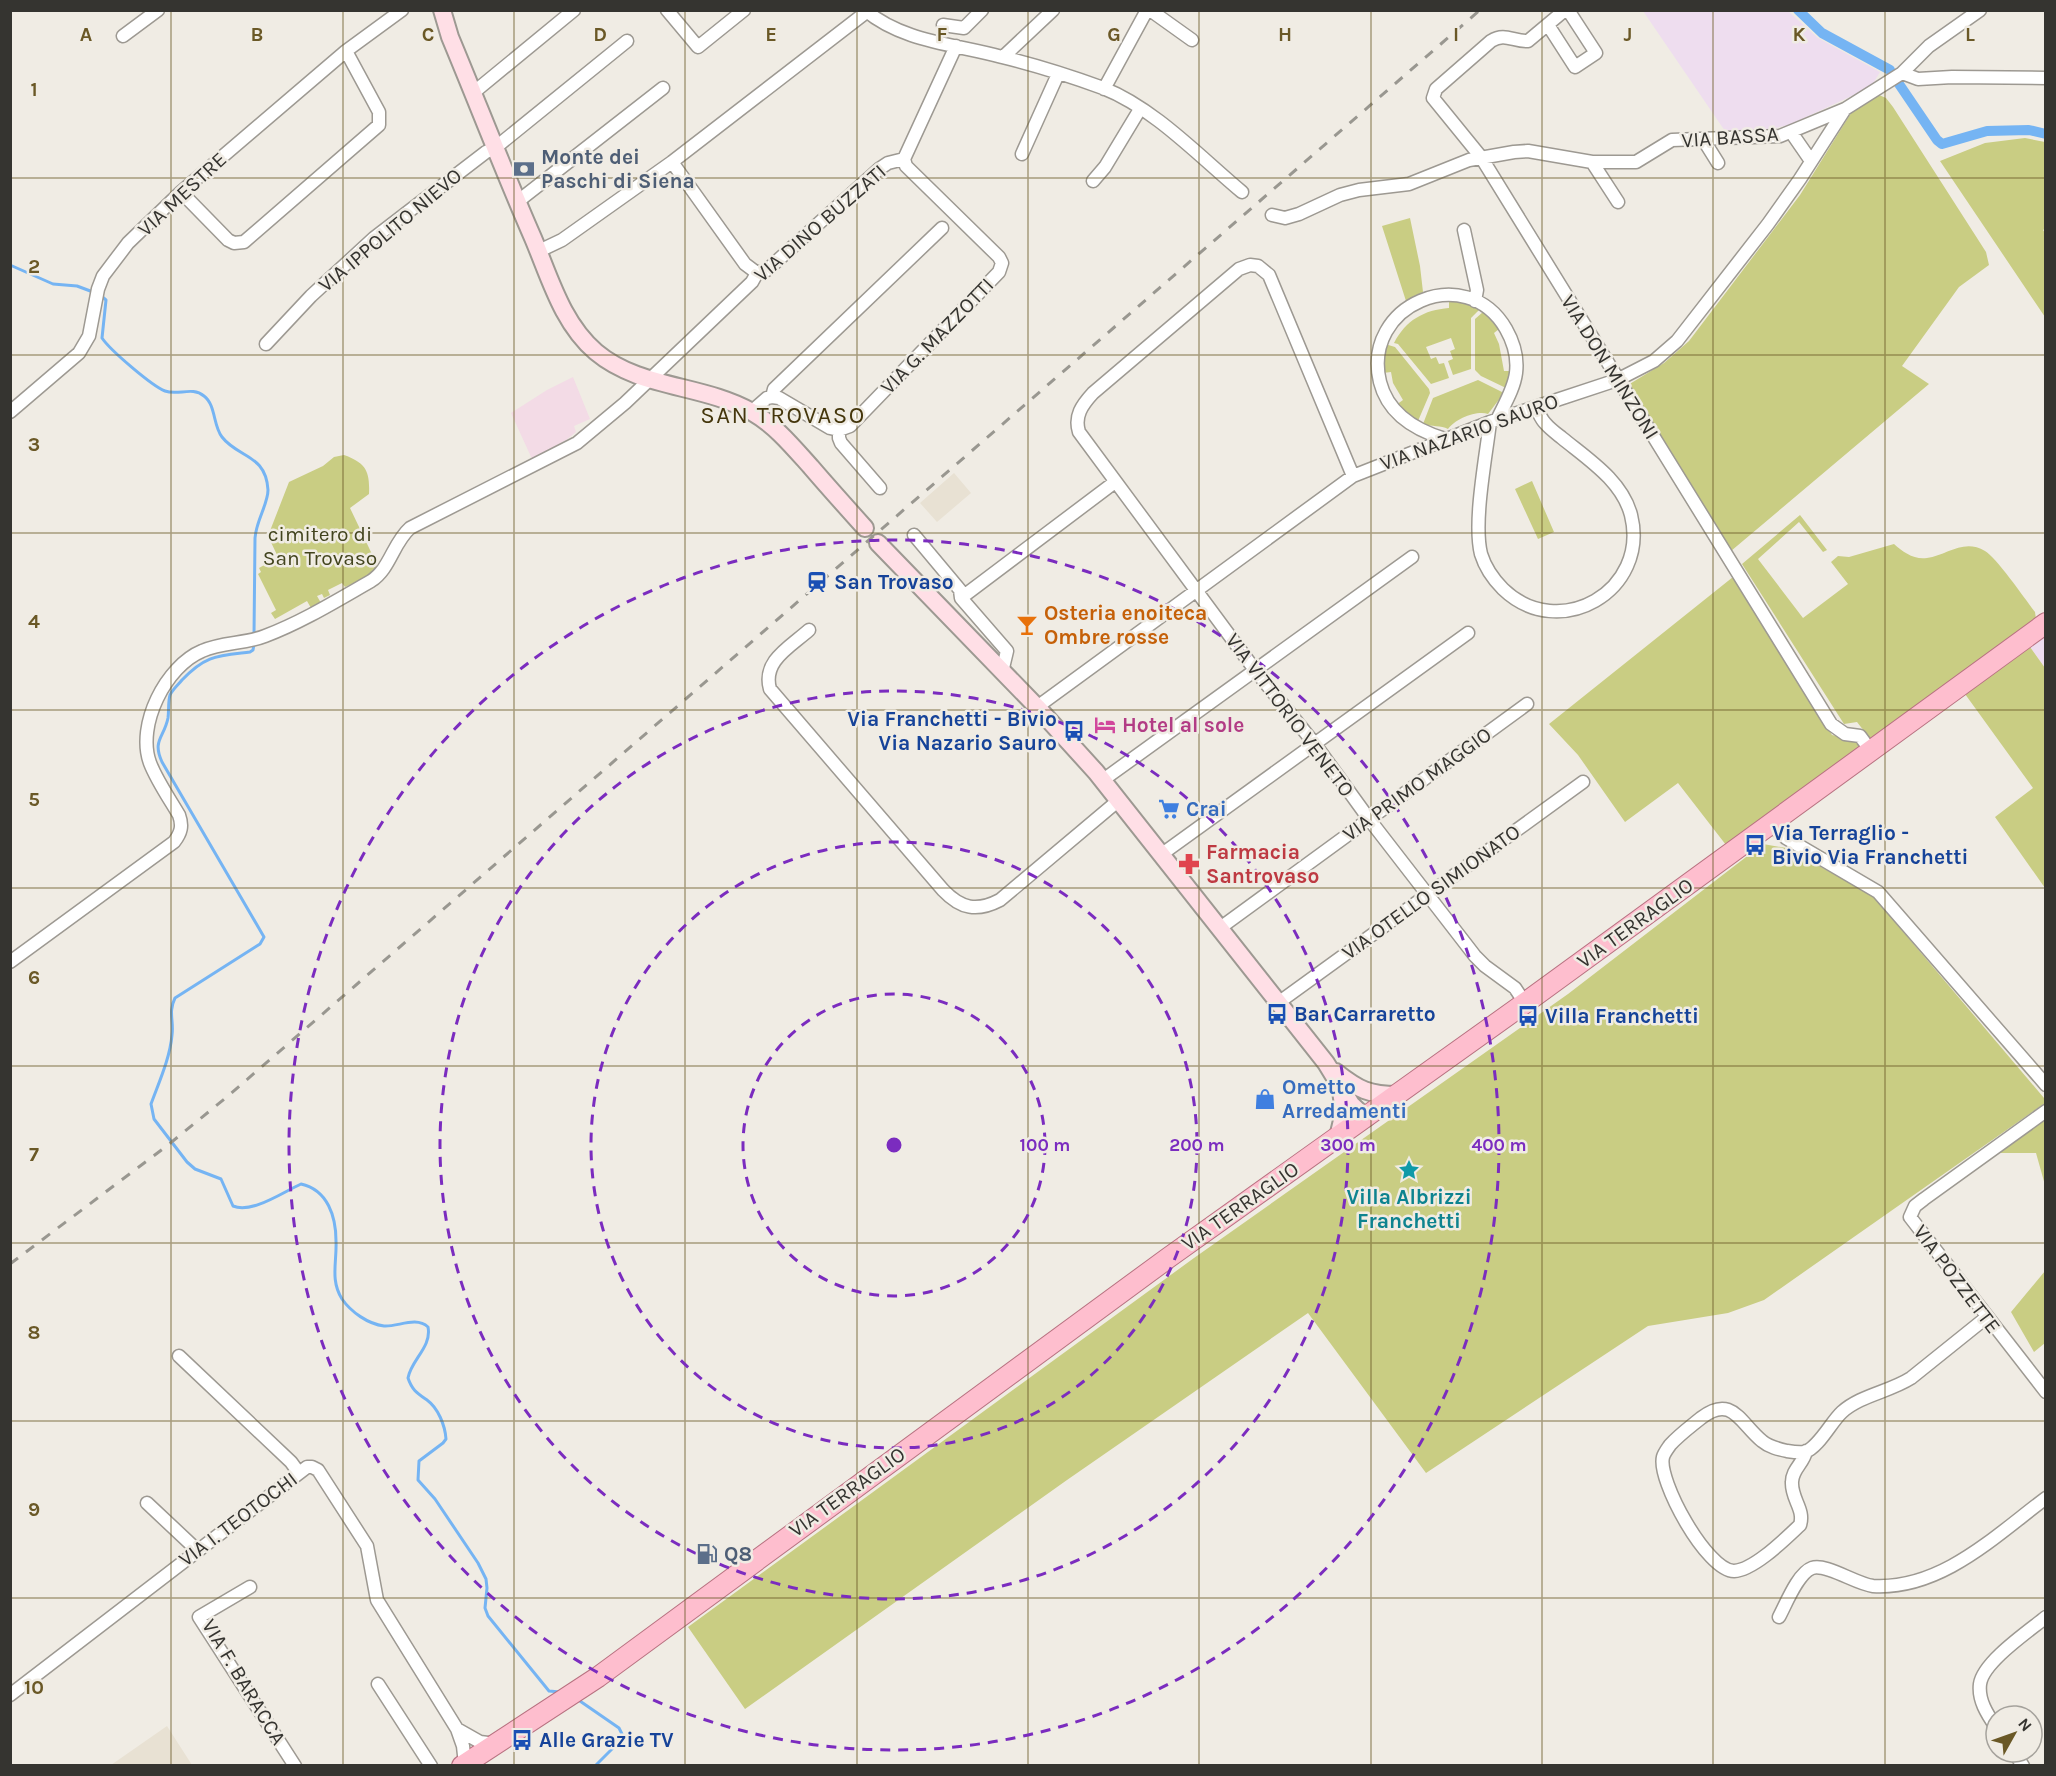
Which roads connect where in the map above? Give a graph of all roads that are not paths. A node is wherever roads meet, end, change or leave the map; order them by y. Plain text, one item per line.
1 (158, 10) edge
2 (402, 10) edge
3 (442, 10) edge
4 (574, 10) edge
5 (668, 10) edge
6 (744, 10) edge
7 (982, 10) edge
8 (1053, 10) edge
9 (1149, 10) edge
10 (1567, 10) edge
11 (1980, 10) edge
12 (867, 11) edge
13 (943, 25) dead end
14 (1548, 25) junction
15 (123, 36) dead end
16 (1192, 40) dead end
17 (627, 41) dead end
18 (956, 46) junction
19 (346, 51) junction
20 (1003, 57) junction
21 (1902, 73) junction
22 (1058, 74) junction
23 (2046, 78) edge
24 (663, 88) dead end
25 (1104, 89) junction
26 (473, 93) junction
27 (1140, 109) junction
28 (1845, 109) junction
29 (1791, 132) junction
30 (1703, 139) junction
31 (495, 148) junction
32 (1022, 154) dead end
33 (1481, 157) junction
34 (904, 159) junction
35 (1811, 161) junction
36 (672, 162) junction
37 (1592, 162) junction
38 (1718, 163) dead end
39 (1093, 181) dead end
40 (181, 192) junction
41 (1242, 192) dead end
42 (517, 202) junction
43 (1618, 202) dead end
44 (1272, 215) dead end
45 (942, 228) dead end
46 (1464, 230) dead end
47 (539, 252) junction
48 (757, 273) junction
49 (1475, 301) junction
50 (266, 344) dead end
51 (648, 379) junction
52 (1617, 380) junction
53 (772, 397) junction
54 (1536, 408) junction
55 (10, 412) edge
56 (751, 412) junction
57 (1494, 421) junction
58 (839, 430) junction
59 (1445, 439) junction
60 (1353, 476) junction
61 (1115, 482) junction
62 (880, 488) dead end
63 (865, 528) dead end
64 (914, 535) dead end
65 (878, 543) dead end
66 (1412, 557) dead end
67 (1196, 590) junction
68 (962, 598) junction
69 (2046, 623) edge
70 (809, 630) dead end
71 (1468, 633) dead end
72 (1255, 670) junction
73 (1002, 672) junction
74 (1527, 704) dead end
75 (1037, 707) junction
76 (1314, 742) junction
77 (1872, 750) junction
78 (1103, 780) junction
79 (1583, 782) dead end
80 (1119, 801) junction
81 (1369, 819) junction
82 (1770, 824) junction
83 (1162, 854) junction
84 (1428, 895) junction
85 (1220, 928) junction
86 (10, 962) edge
87 (1278, 1003) junction
88 (1525, 1003) junction
89 (2046, 1085) edge
90 (1347, 1087) junction
91 (1398, 1095) junction
92 (2046, 1111) edge
93 (1366, 1118) junction
94 (1338, 1137) junction
95 (1987, 1317) junction
96 (179, 1356) dead end
97 (2046, 1392) edge
98 (1806, 1451) junction
99 (299, 1473) junction
100 (2046, 1498) edge
101 (147, 1503) dead end
102 (198, 1550) junction
103 (250, 1587) dead end
104 (1779, 1617) dead end
105 (2046, 1617) edge
106 (378, 1684) dead end
107 (10, 1695) edge
108 (1984, 1708) edge
109 (457, 1729) junction
110 (496, 1744) junction
111 (464, 1765) edge
112 (296, 1766) edge
113 (431, 1766) edge

1 - 15 street
2 - 19 street, VIA MESTRE
3 - 26 street
4 - 26 street
5 - 6 street
7 - 13 street
8 - 20 street
9 - 16 street
9 - 25 street
10 - 14 street, VIA DON MINZONI
10 - 14 street, VIA DON MINZONI
11 - 21 street, VIA BASSA
12 - 18 street
12 - 36 street
14 - 33 street, VIA DON MINZONI
17 - 31 street, VIA IPPOLITO NIEVO
18 - 20 street
18 - 34 street, VIA DINO BUZZATI
19 - 40 street, VIA MESTRE
19 - 40 street
20 - 22 street
21 - 23 street
21 - 28 street, VIA BASSA
22 - 25 street
22 - 32 street
24 - 42 street
25 - 27 street
26 - 31 street
27 - 39 street
27 - 41 street
28 - 29 street, VIA BASSA
28 - 35 street, VIA NAZARIO SAURO
29 - 30 street, VIA BASSA
29 - 35 street
30 - 37 street, VIA BASSA
30 - 38 street
31 - 42 street
31 - 50 street, VIA IPPOLITO NIEVO
33 - 37 street, VIA BASSA
33 - 44 street, VIA BASSA
33 - 52 street, VIA DON MINZONI
34 - 48 street, VIA DINO BUZZATI
34 - 58 street, VIA G. MAZZOTTI
35 - 52 street, VIA NAZARIO SAURO
36 - 47 street
36 - 48 street
37 - 43 street
40 - 55 street, VIA MESTRE
42 - 47 street
45 - 53 street
46 - 49 street
47 - 51 street
48 - 51 street, VIA DINO BUZZATI
49 - 57 street
49 - 59 street
51 - 56 street
51 - 86 street, VIA DINO BUZZATI
52 - 54 street, VIA NAZARIO SAURO
52 - 77 street, VIA DON MINZONI
53 - 56 street
53 - 58 street
54 - 57 street, VIA NAZARIO SAURO
54 - 57 street
56 - 63 street
57 - 59 street, VIA NAZARIO SAURO
58 - 62 street
59 - 60 street, VIA NAZARIO SAURO
60 - 61 street, VIA VITTORIO VENETO
60 - 67 street, VIA NAZARIO SAURO
61 - 67 street, VIA VITTORIO VENETO
61 - 68 street
64 - 68 street
65 - 73 street
66 - 72 street
67 - 72 street, VIA VITTORIO VENETO
67 - 75 street, VIA NAZARIO SAURO
68 - 73 street
69 - 77 main road, VIA TERRAGLIO
70 - 80 street
71 - 76 street
72 - 76 street, VIA VITTORIO VENETO
72 - 78 street
73 - 75 street
74 - 81 street, VIA PRIMO MAGGIO
75 - 78 street
76 - 81 street, VIA VITTORIO VENETO
76 - 83 street
77 - 82 main road, VIA TERRAGLIO
78 - 80 street
79 - 84 street, VIA OTELLO SIMIONATO
80 - 83 street
81 - 84 street, VIA VITTORIO VENETO
81 - 85 street, VIA PRIMO MAGGIO
82 - 88 main road, VIA TERRAGLIO
82 - 89 street
83 - 85 street
84 - 87 street, VIA OTELLO SIMIONATO
84 - 88 street, VIA VITTORIO VENETO
85 - 87 street
87 - 90 street
88 - 91 main road, VIA TERRAGLIO
90 - 91 street
90 - 93 street
90 - 94 street
91 - 93 main road, VIA TERRAGLIO
92 - 95 street, VIA POZZETTE
93 - 94 main road, VIA TERRAGLIO
94 - 110 main road, VIA TERRAGLIO
95 - 97 street, VIA POZZETTE
95 - 98 street
96 - 99 street
98 - 98 street
99 - 102 street, VIA I. TEOTOCHI
99 - 109 street, VIA I. TEOTOCHI
100 - 104 street
101 - 102 street
102 - 107 street, VIA I. TEOTOCHI
103 - 112 street, VIA F. BARACCA
105 - 108 street
106 - 113 street
109 - 110 street
109 - 111 street, VIA I. TEOTOCHI
110 - 111 main road, VIA TERRAGLIO

